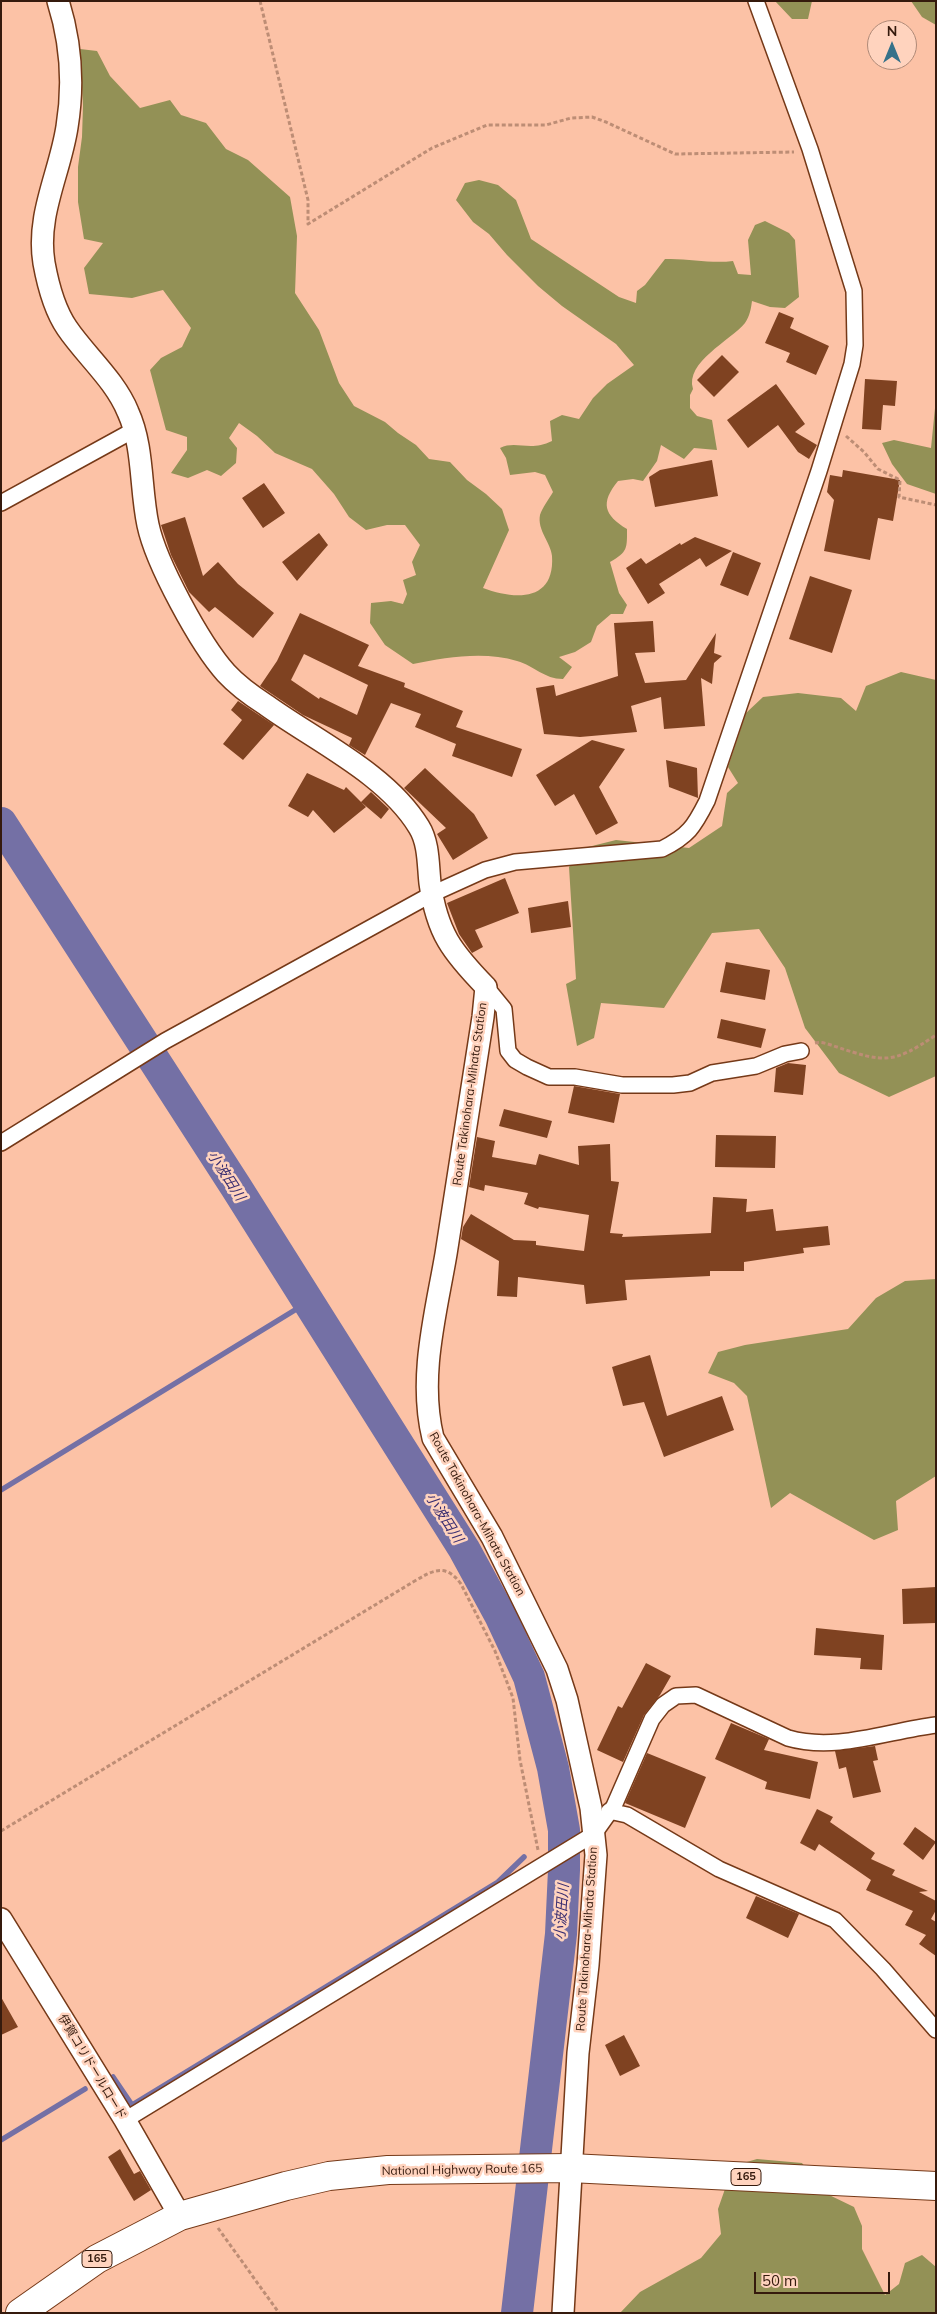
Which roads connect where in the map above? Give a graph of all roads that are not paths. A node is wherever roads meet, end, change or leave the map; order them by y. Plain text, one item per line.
1 (58, 1) edge
2 (756, 1) edge
3 (134, 430) junction
4 (1, 503) edge
5 (432, 894) junction
6 (486, 987) junction
7 (801, 1051) road end
8 (1, 1143) edge
9 (936, 1725) edge
10 (609, 1812) junction
11 (594, 1834) junction
12 (1, 1919) edge
13 (936, 2030) edge
14 (125, 2120) junction
15 (564, 2168) junction
16 (936, 2186) edge
17 (180, 2216) junction
18 (20, 2313) edge
19 (563, 2313) edge

1 - 3 main road, Route Takinohara-Mihata Station
2 - 5 street
3 - 4 street
3 - 5 main road, Route Takinohara-Mihata Station
5 - 6 main road, Route Takinohara-Mihata Station
5 - 8 street
6 - 7 street
6 - 11 main road, Route Takinohara-Mihata Station
9 - 10 street
10 - 11 street
10 - 13 street
11 - 14 street
11 - 15 main road, Route Takinohara-Mihata Station
12 - 14 main road, 伊賀コリドールロード
14 - 17 main road, 伊賀コリドールロード
15 - 16 highway, National Highway Route 165 / 165
15 - 17 highway, National Highway Route 165 / 165
15 - 19 main road, Route Takinohara-Mihata Station
17 - 18 highway, National Highway Route 165 / 165

